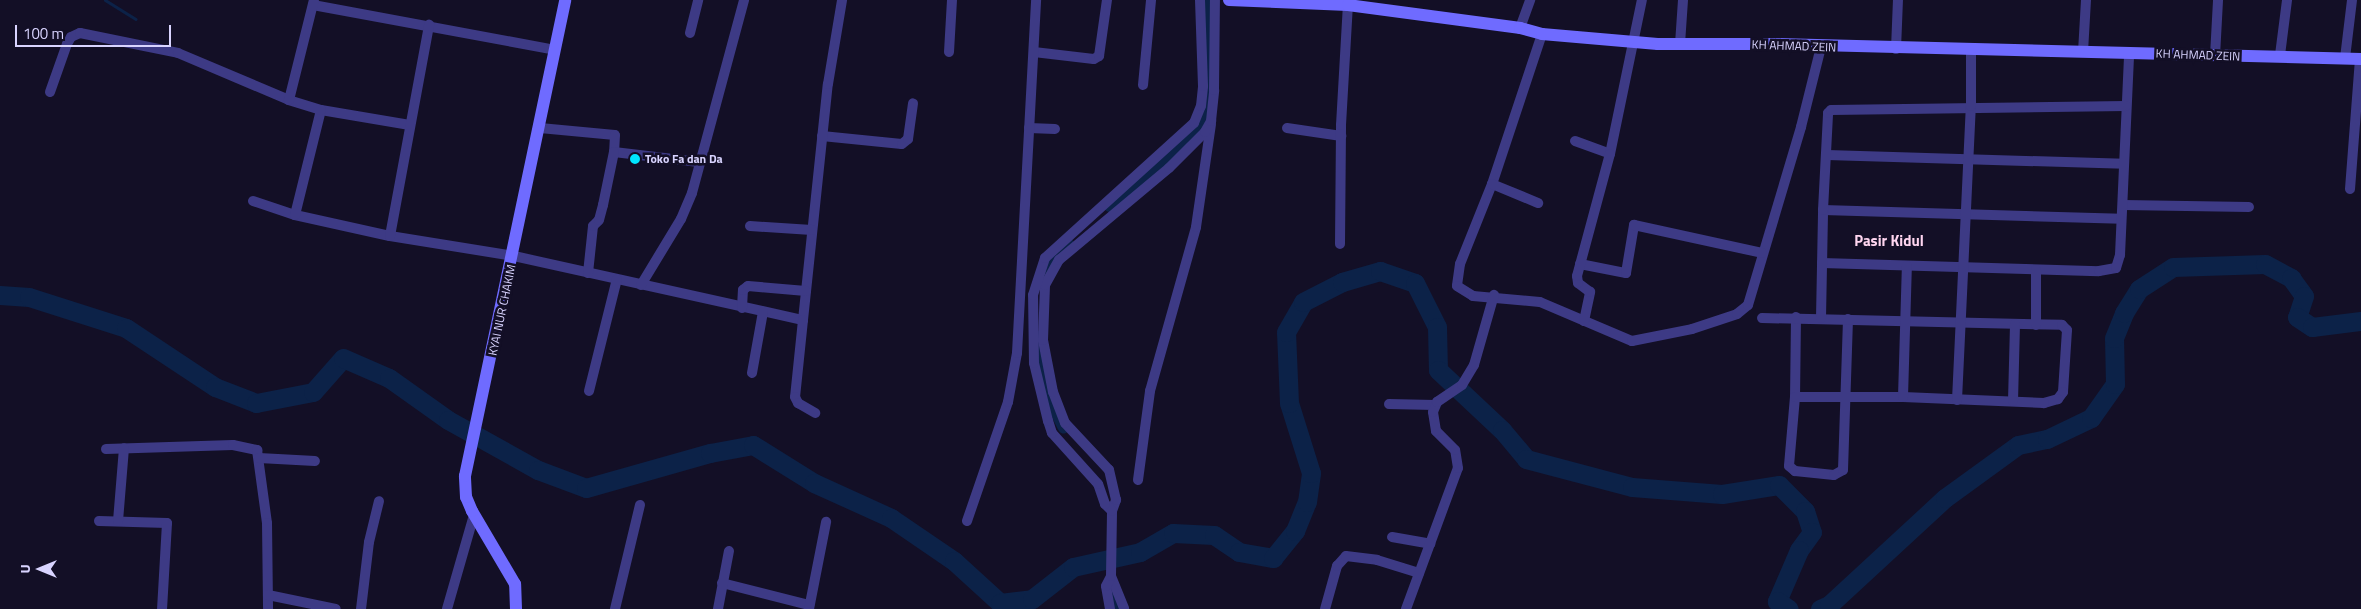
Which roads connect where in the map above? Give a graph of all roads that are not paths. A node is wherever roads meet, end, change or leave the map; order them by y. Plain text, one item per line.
1 (566, 0) edge
2 (698, 0) edge
3 (744, 0) edge
4 (842, 0) edge
5 (952, 0) edge
6 (1036, 0) edge
7 (1108, 0) edge
8 (1150, 0) edge
9 (1200, 0) edge
10 (1215, 0) edge
11 (1229, 0) edge
12 (1530, 0) edge
13 (1642, 0) edge
14 (1683, 0) edge
15 (1898, 0) edge
16 (2086, 0) edge
17 (2218, 0) edge
18 (2287, 0) edge
19 (2352, 0) edge
20 (313, 2) edge
21 (1348, 5) junction
22 (429, 25) junction
23 (1520, 28) junction
24 (690, 33) dead end
25 (1542, 34) junction
26 (1208, 36) junction
27 (1634, 42) junction
28 (1680, 44) junction
29 (1821, 46) junction
30 (1896, 49) junction
31 (556, 50) junction
32 (1971, 50) junction
33 (949, 52) dead end
34 (1034, 52) junction
35 (2083, 52) junction
36 (2129, 52) junction
37 (2215, 56) junction
38 (2280, 56) junction
39 (2345, 58) junction
40 (2361, 59) edge
41 (1143, 85) dead end
42 (50, 92) dead end
43 (289, 100) junction
44 (913, 103) dead end
45 (1971, 106) junction
46 (2126, 106) junction
47 (321, 110) junction
48 (1211, 121) junction
49 (410, 125) junction
50 (540, 128) junction
51 (1029, 128) junction
52 (1287, 128) dead end
53 (1055, 129) dead end
54 (822, 136) junction
55 (1341, 136) junction
56 (1575, 142) dead end
57 (614, 152) junction
58 (1610, 154) junction
59 (1827, 155) junction
60 (1969, 159) junction
61 (698, 162) junction
62 (2124, 164) junction
63 (1492, 184) junction
64 (2350, 189) dead end
65 (253, 201) dead end
66 (1538, 203) dead end
67 (2122, 205) junction
68 (2249, 207) dead end
69 (1823, 210) junction
70 (1965, 212) junction
71 (295, 215) junction
72 (2122, 219) junction
73 (750, 226) dead end
74 (812, 230) junction
75 (390, 236) junction
76 (1340, 244) dead end
77 (1762, 253) junction
78 (514, 256) junction
79 (1580, 264) junction
80 (1822, 264) junction
81 (1907, 266) junction
82 (1962, 268) junction
83 (2036, 270) junction
84 (588, 273) junction
85 (618, 279) junction
86 (642, 285) junction
87 (806, 291) junction
88 (1494, 295) junction
89 (742, 308) junction
90 (763, 312) junction
91 (1796, 317) junction
92 (1762, 318) dead end
93 (1822, 318) junction
94 (1848, 319) junction
95 (803, 320) junction
96 (1905, 320) junction
97 (1584, 321) junction
98 (1960, 322) junction
99 (1037, 323) junction
100 (2015, 324) junction
101 (2036, 325) junction
102 (1016, 363) junction
103 (1039, 363) junction
104 (752, 373) dead end
105 (590, 391) dead end
106 (1795, 397) junction
107 (1847, 397) junction
108 (1903, 397) junction
109 (1957, 400) junction
110 (2013, 401) junction
111 (1389, 404) dead end
112 (1435, 405) junction
113 (816, 413) dead end
114 (124, 448) junction
115 (106, 449) dead end
116 (259, 458) junction
117 (315, 462) dead end
118 (1138, 480) dead end
119 (379, 501) dead end
120 (640, 505) dead end
121 (1112, 513) junction
122 (474, 515) junction
123 (99, 521) dead end
124 (118, 521) junction
125 (967, 521) dead end
126 (826, 522) dead end
127 (1392, 537) dead end
128 (1430, 544) junction
129 (729, 551) dead end
130 (1111, 573) junction
131 (1419, 573) junction
132 (722, 584) junction
133 (268, 595) junction
134 (809, 607) edge
135 (162, 609) edge
136 (268, 609) edge
137 (336, 609) edge
138 (361, 609) edge
139 (447, 609) edge
140 (516, 609) edge
141 (618, 609) edge
142 (718, 609) edge
143 (1110, 609) edge
144 (1124, 609) edge
145 (1325, 609) edge
146 (1406, 609) edge

1 - 31 street, KYAI NUR CHAKIM
2 - 24 street
3 - 61 street
4 - 54 street
5 - 33 street
6 - 34 street
7 - 34 street
8 - 41 street
9 - 26 street
10 - 26 street
11 - 21 street, KH AHMAD ZEIN
12 - 23 street
13 - 27 street
14 - 28 street
15 - 30 street
16 - 35 street
17 - 37 street
18 - 38 street
19 - 39 street
20 - 22 street
20 - 43 street
21 - 23 street, KH AHMAD ZEIN
21 - 55 street
22 - 31 street
22 - 49 street
23 - 25 street, KH AHMAD ZEIN
25 - 27 street, KH AHMAD ZEIN
25 - 63 street
26 - 48 street
26 - 99 street
27 - 28 street, KH AHMAD ZEIN
27 - 58 street
28 - 29 street, KH AHMAD ZEIN
29 - 30 street, KH AHMAD ZEIN
29 - 77 street
30 - 32 street, KH AHMAD ZEIN
31 - 50 street, KYAI NUR CHAKIM
32 - 35 street, KH AHMAD ZEIN
32 - 45 street
34 - 51 street
35 - 36 street, KH AHMAD ZEIN
36 - 37 street, KH AHMAD ZEIN
36 - 46 street
37 - 38 street, KH AHMAD ZEIN
38 - 39 street, KH AHMAD ZEIN
39 - 40 street, KH AHMAD ZEIN
40 - 64 street
42 - 43 street
43 - 47 street
44 - 54 street
45 - 46 street
45 - 59 street
45 - 60 street
46 - 62 street
47 - 49 street
47 - 71 street
48 - 99 street
48 - 118 street
49 - 75 street
50 - 57 street
50 - 78 street, KYAI NUR CHAKIM
51 - 53 street
51 - 102 street
52 - 55 street
54 - 74 street
55 - 76 street
56 - 58 street
57 - 61 street
57 - 84 street
58 - 79 street
59 - 60 street
59 - 69 street
60 - 62 street
60 - 70 street
61 - 86 street
62 - 67 street
63 - 66 street
63 - 88 street
65 - 71 street
67 - 68 street
67 - 72 street
69 - 70 street
69 - 80 street
70 - 72 street
70 - 82 street
71 - 75 street
72 - 83 street
73 - 74 street
74 - 87 street
75 - 78 street
77 - 79 street
77 - 97 street
78 - 84 street
78 - 122 street, KYAI NUR CHAKIM
79 - 97 street
80 - 81 street
80 - 93 street
81 - 82 street
81 - 96 street
82 - 83 street
82 - 98 street
83 - 101 street
84 - 85 street
85 - 86 street
85 - 105 street
86 - 89 street
87 - 89 street
87 - 95 street
88 - 97 street
88 - 112 street
89 - 90 street
90 - 95 street
90 - 104 street
91 - 92 street
91 - 93 street
91 - 106 street
93 - 94 street
94 - 96 street
94 - 107 street
95 - 113 street
96 - 98 street
96 - 108 street
98 - 100 street
98 - 109 street
99 - 103 street
100 - 101 street
100 - 110 street
101 - 110 street
102 - 103 street
102 - 125 street
103 - 121 street
103 - 121 street
106 - 107 street
106 - 107 street
107 - 108 street
108 - 109 street
109 - 110 street
111 - 112 street
112 - 128 street
114 - 115 street
114 - 116 street
114 - 124 street
116 - 117 street
116 - 133 street
119 - 138 street
120 - 141 street
121 - 130 street
122 - 139 street
122 - 140 street, KYAI NUR CHAKIM
123 - 124 street
124 - 135 street
126 - 134 street
127 - 128 street
128 - 131 street
129 - 132 street
130 - 143 street
130 - 144 street
131 - 145 street
131 - 146 street
132 - 134 street
132 - 142 street
133 - 136 street
133 - 137 street

